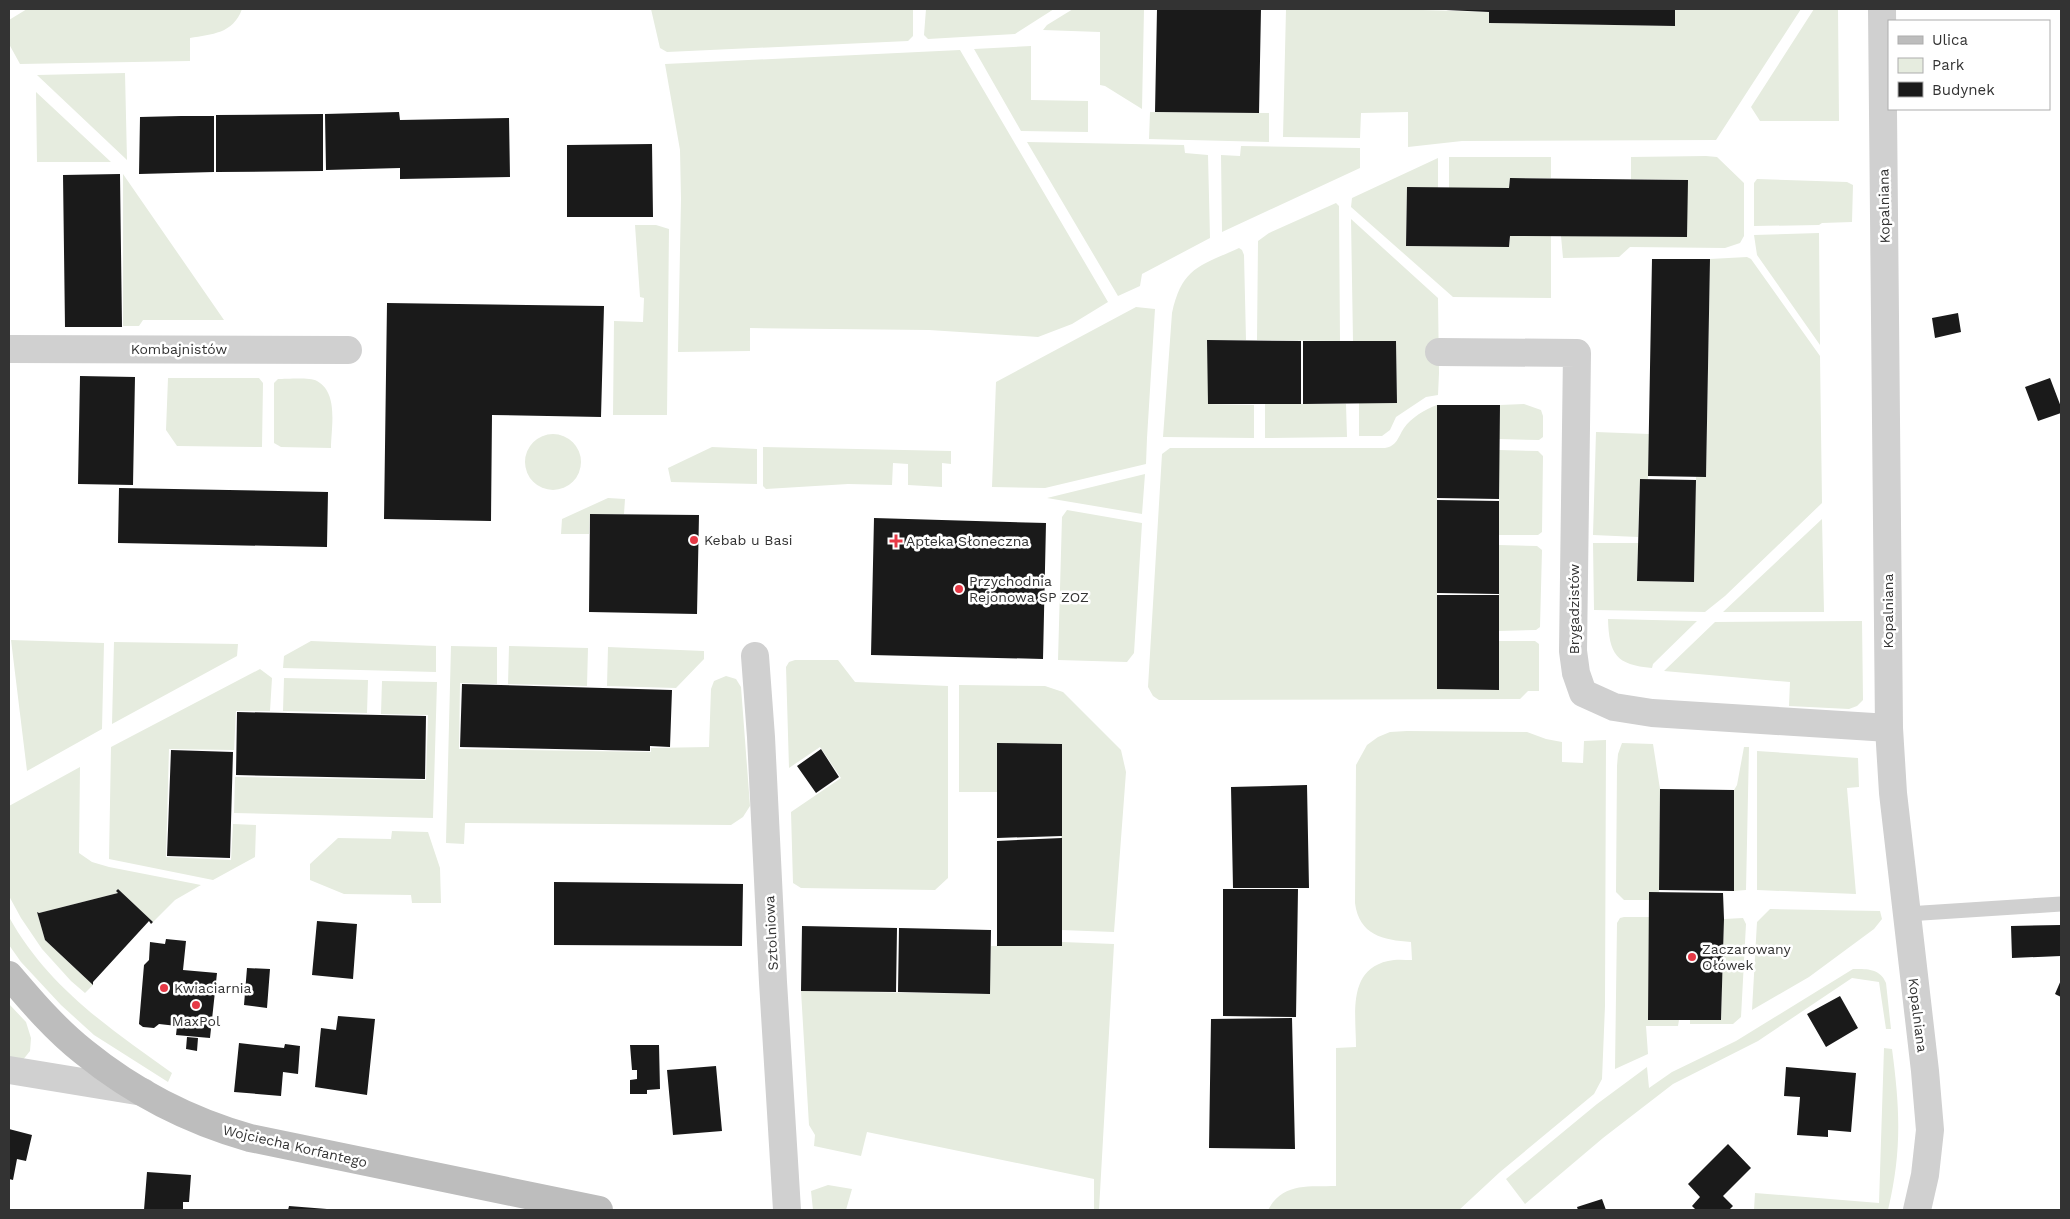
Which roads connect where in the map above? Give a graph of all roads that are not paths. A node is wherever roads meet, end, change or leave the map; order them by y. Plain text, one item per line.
1 (1882, 9) edge
2 (9, 348) edge
3 (348, 350) dead end
4 (1439, 352) dead end
5 (754, 656) dead end
6 (1889, 728) junction
7 (2061, 904) edge
8 (1907, 914) junction
9 (9, 975) edge
10 (9, 1070) edge
11 (143, 1092) junction
12 (599, 1210) edge
13 (787, 1210) edge
14 (1917, 1210) edge

1 - 6 street, Kopalniana
2 - 3 street, Kombajnistów
4 - 6 street, Brygadzistów
5 - 13 street, Sztolniowa
6 - 8 street, Kopalniana
7 - 8 lane
8 - 14 street, Kopalniana
9 - 11 street, Wojciecha Korfantego
10 - 11 street
11 - 12 street, Wojciecha Korfantego

